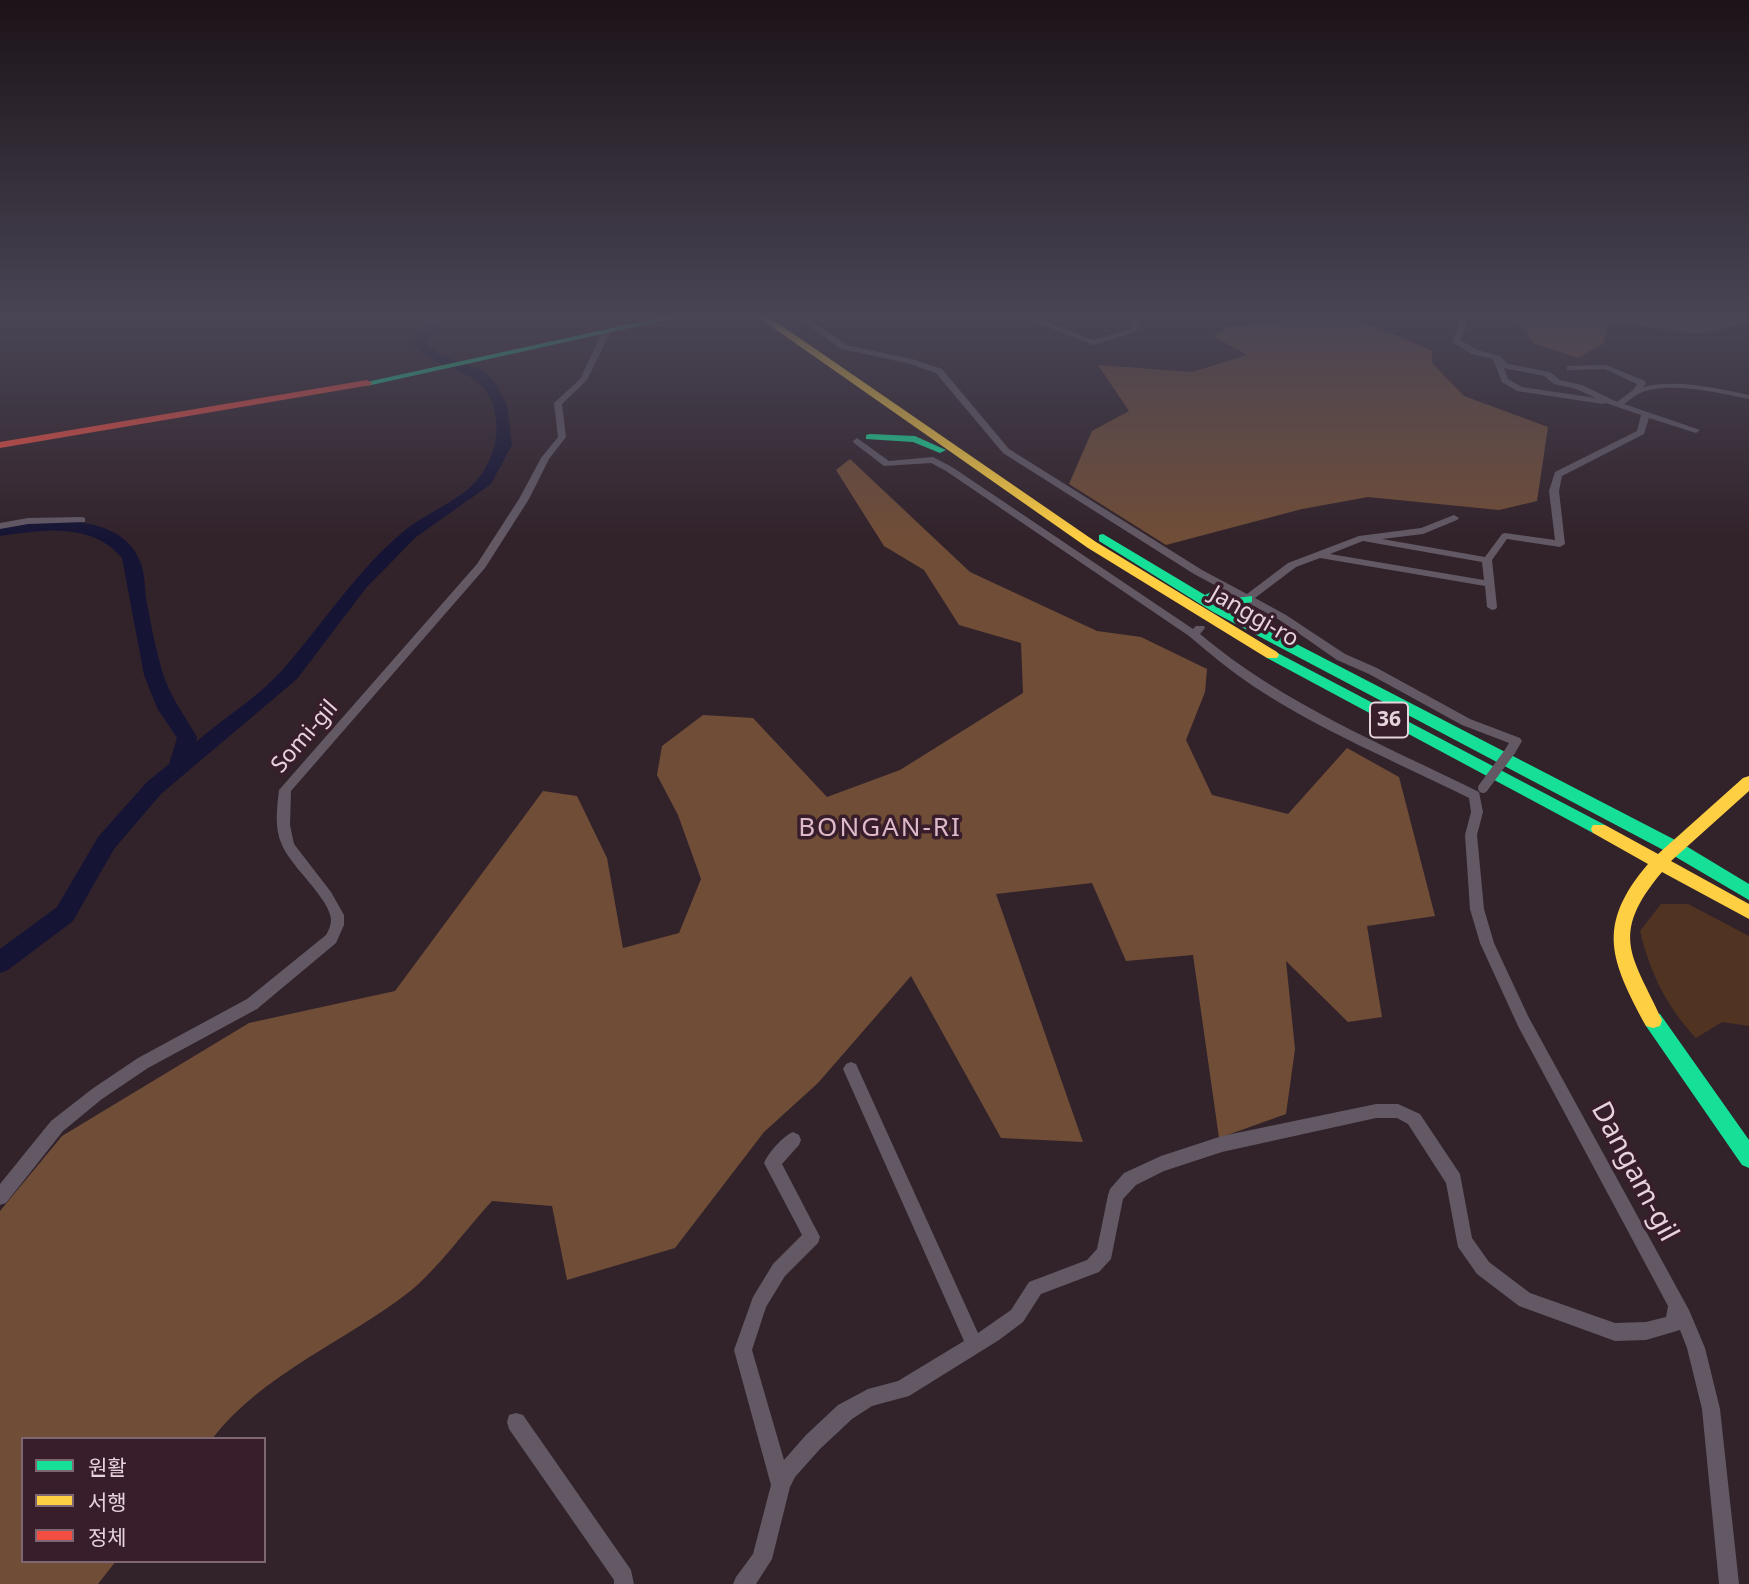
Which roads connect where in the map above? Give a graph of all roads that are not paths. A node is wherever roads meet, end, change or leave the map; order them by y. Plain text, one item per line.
1 (329, 391) edge
2 (571, 391) edge
3 (855, 391) edge
4 (871, 391) edge
5 (885, 391) edge
6 (956, 391) edge
7 (1532, 391) edge
8 (1587, 391) edge
9 (1637, 391) edge
10 (1710, 391) edge
11 (1749, 397) edge
12 (1615, 404) junction
13 (1646, 414) junction
14 (1696, 430) dead end
15 (857, 441) dead end
16 (0, 445) edge
17 (1454, 517) dead end
18 (82, 520) dead end
19 (1056, 520) junction
20 (0, 526) edge
21 (1362, 538) junction
22 (1099, 551) junction
23 (1319, 555) junction
24 (1134, 556) junction
25 (1487, 560) junction
26 (1489, 584) junction
27 (1247, 599) junction
28 (1492, 607) dead end
29 (1196, 631) junction
30 (1294, 650) junction
31 (1422, 738) junction
32 (1749, 782) edge
33 (1479, 791) junction
34 (1675, 848) junction
35 (1662, 861) junction
36 (1749, 892) edge
37 (1749, 912) edge
38 (851, 1069) dead end
39 (793, 1140) dead end
40 (1749, 1158) edge
41 (0, 1197) edge
42 (1676, 1305) junction
43 (974, 1344) junction
44 (516, 1422) dead end
45 (781, 1485) junction
46 (624, 1584) edge
47 (743, 1584) edge
48 (1729, 1584) edge

1 - 16 main road
2 - 41 street, Somi-gil
3 - 19 main road
4 - 19 main road, Janggi-ro / 36
5 - 24 main road, Janggi-ro / 36
6 - 27 street
7 - 12 street
8 - 12 street
9 - 12 street
10 - 11 street
12 - 13 street
13 - 14 street
13 - 25 street
15 - 29 street
17 - 21 street
18 - 20 street
19 - 22 main road, Janggi-ro / 36
21 - 23 street
21 - 25 street
22 - 29 main road
22 - 31 main road, Janggi-ro / 36
23 - 26 street
23 - 27 street
24 - 27 main road
24 - 30 main road, Janggi-ro / 36
25 - 26 street
26 - 28 street
27 - 30 main road
27 - 33 street, bridge
29 - 31 main road
29 - 33 street
30 - 34 main road, Janggi-ro / 36
31 - 35 main road, Janggi-ro / 36
32 - 34 main road
33 - 42 street, Dangam-gil
34 - 35 main road
34 - 36 main road, Janggi-ro / 36
35 - 37 main road, Janggi-ro / 36
35 - 40 main road
38 - 43 street
39 - 45 street
42 - 43 street
42 - 48 street, Dangam-gil
43 - 45 street
44 - 46 street
45 - 47 street

